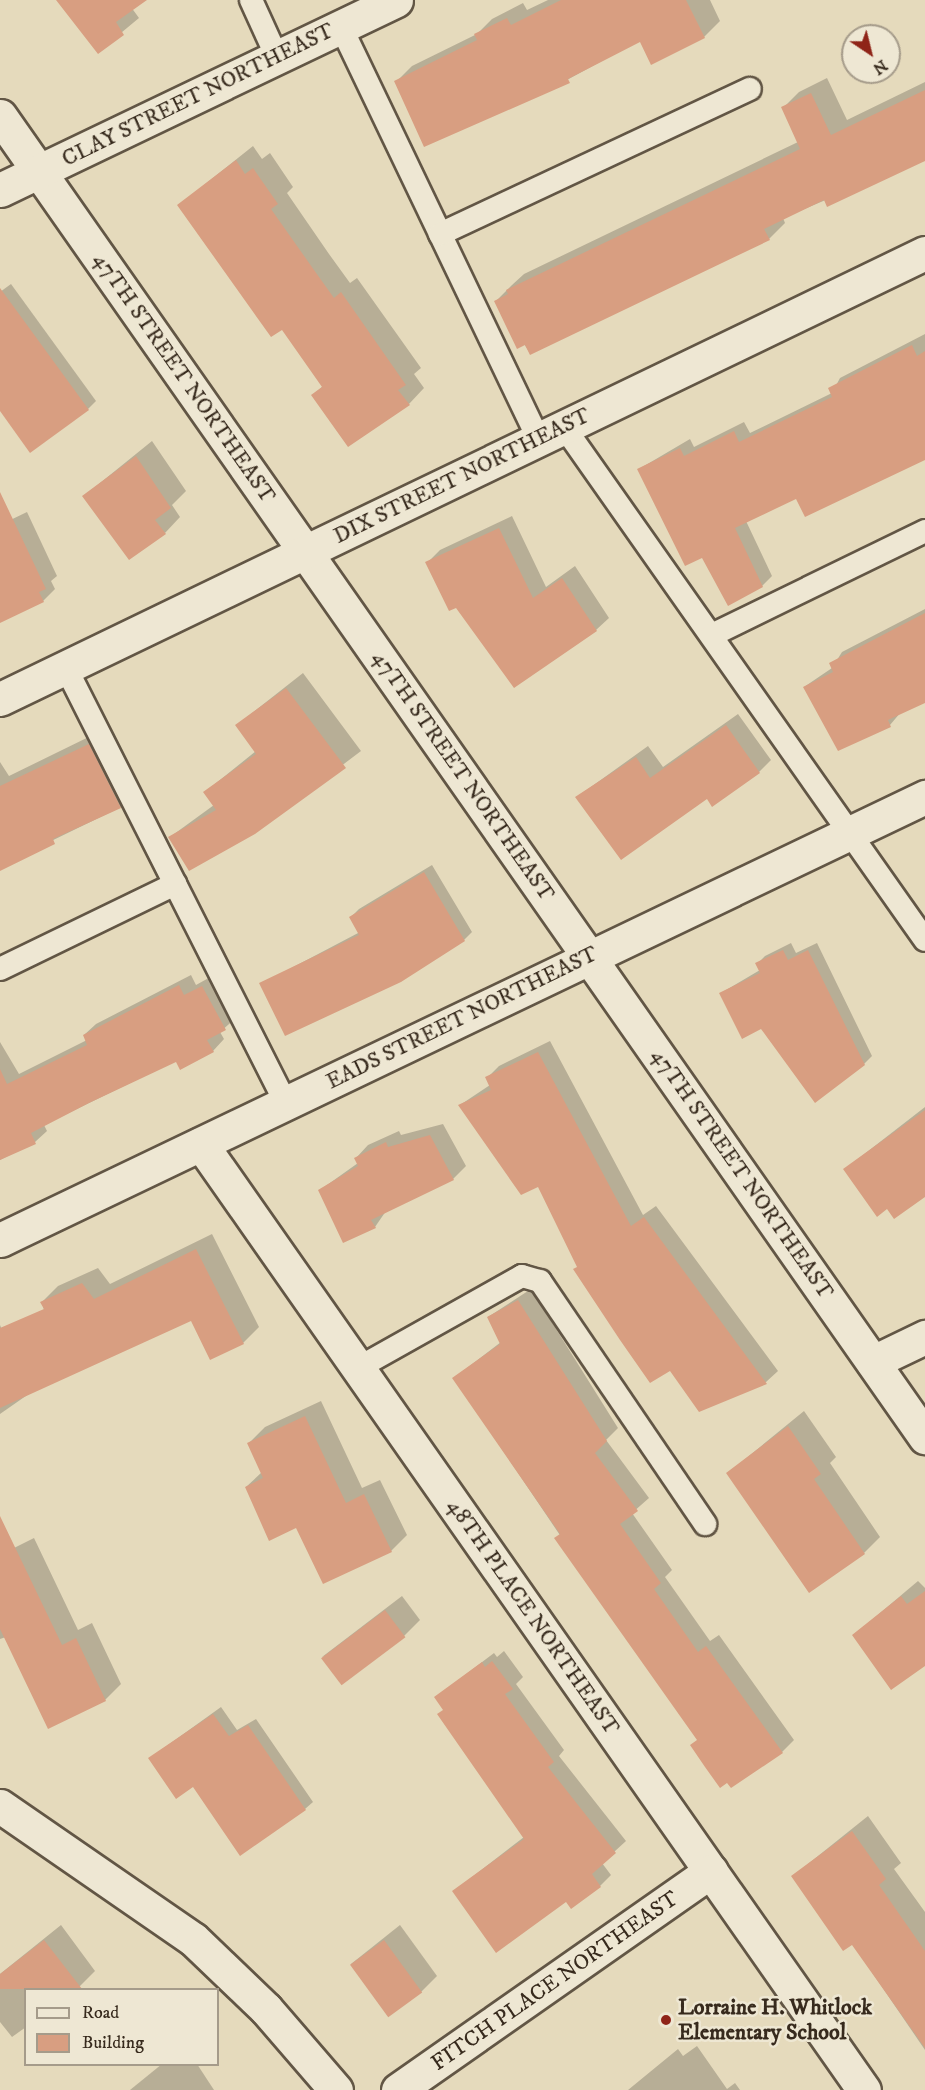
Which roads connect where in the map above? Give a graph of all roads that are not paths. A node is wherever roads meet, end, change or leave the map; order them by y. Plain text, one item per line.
1 (251, 0) edge
2 (396, 0) edge
3 (341, 27) junction
4 (277, 57) junction
5 (750, 89) dead end
6 (0, 116) edge
7 (39, 172) junction
8 (0, 190) edge
9 (440, 234) junction
10 (925, 253) edge
11 (551, 433) junction
12 (925, 531) edge
13 (306, 552) junction
14 (712, 635) junction
15 (66, 668) junction
16 (0, 699) edge
17 (925, 797) edge
18 (850, 833) junction
19 (175, 884) junction
20 (925, 940) edge
21 (590, 957) junction
22 (0, 969) edge
23 (286, 1104) junction
24 (201, 1144) junction
25 (0, 1240) edge
26 (925, 1337) edge
27 (873, 1362) junction
28 (358, 1368) junction
29 (925, 1437) edge
30 (705, 1524) dead end
31 (0, 1806) edge
32 (711, 1871) junction
33 (336, 2090) edge
34 (398, 2090) edge
35 (864, 2090) edge

1 - 4 lane
2 - 3 street, CLAY STREET NORTHEAST
3 - 4 street, CLAY STREET NORTHEAST
3 - 9 lane
4 - 7 street, CLAY STREET NORTHEAST
5 - 9 lane
6 - 7 street, 47TH STREET NORTHEAST
7 - 8 street, CLAY STREET NORTHEAST
7 - 13 street, 47TH STREET NORTHEAST
9 - 11 lane
10 - 11 street, DIX STREET NORTHEAST
11 - 13 street, DIX STREET NORTHEAST
11 - 14 lane
12 - 14 lane
13 - 15 street, DIX STREET NORTHEAST
13 - 21 street, 47TH STREET NORTHEAST
14 - 18 lane
15 - 16 street, DIX STREET NORTHEAST
15 - 19 lane
17 - 18 street, EADS STREET NORTHEAST
18 - 20 lane
18 - 21 street, EADS STREET NORTHEAST
19 - 22 lane
19 - 23 lane
21 - 23 street, EADS STREET NORTHEAST
21 - 27 street, 47TH STREET NORTHEAST
23 - 24 street, EADS STREET NORTHEAST
24 - 25 street, EADS STREET NORTHEAST
24 - 28 street, 48TH PLACE NORTHEAST
26 - 27 street
27 - 29 street, 47TH STREET NORTHEAST
28 - 30 lane
28 - 32 street, 48TH PLACE NORTHEAST
31 - 33 street
32 - 34 street, FITCH PLACE NORTHEAST
32 - 35 street, 48TH PLACE NORTHEAST

